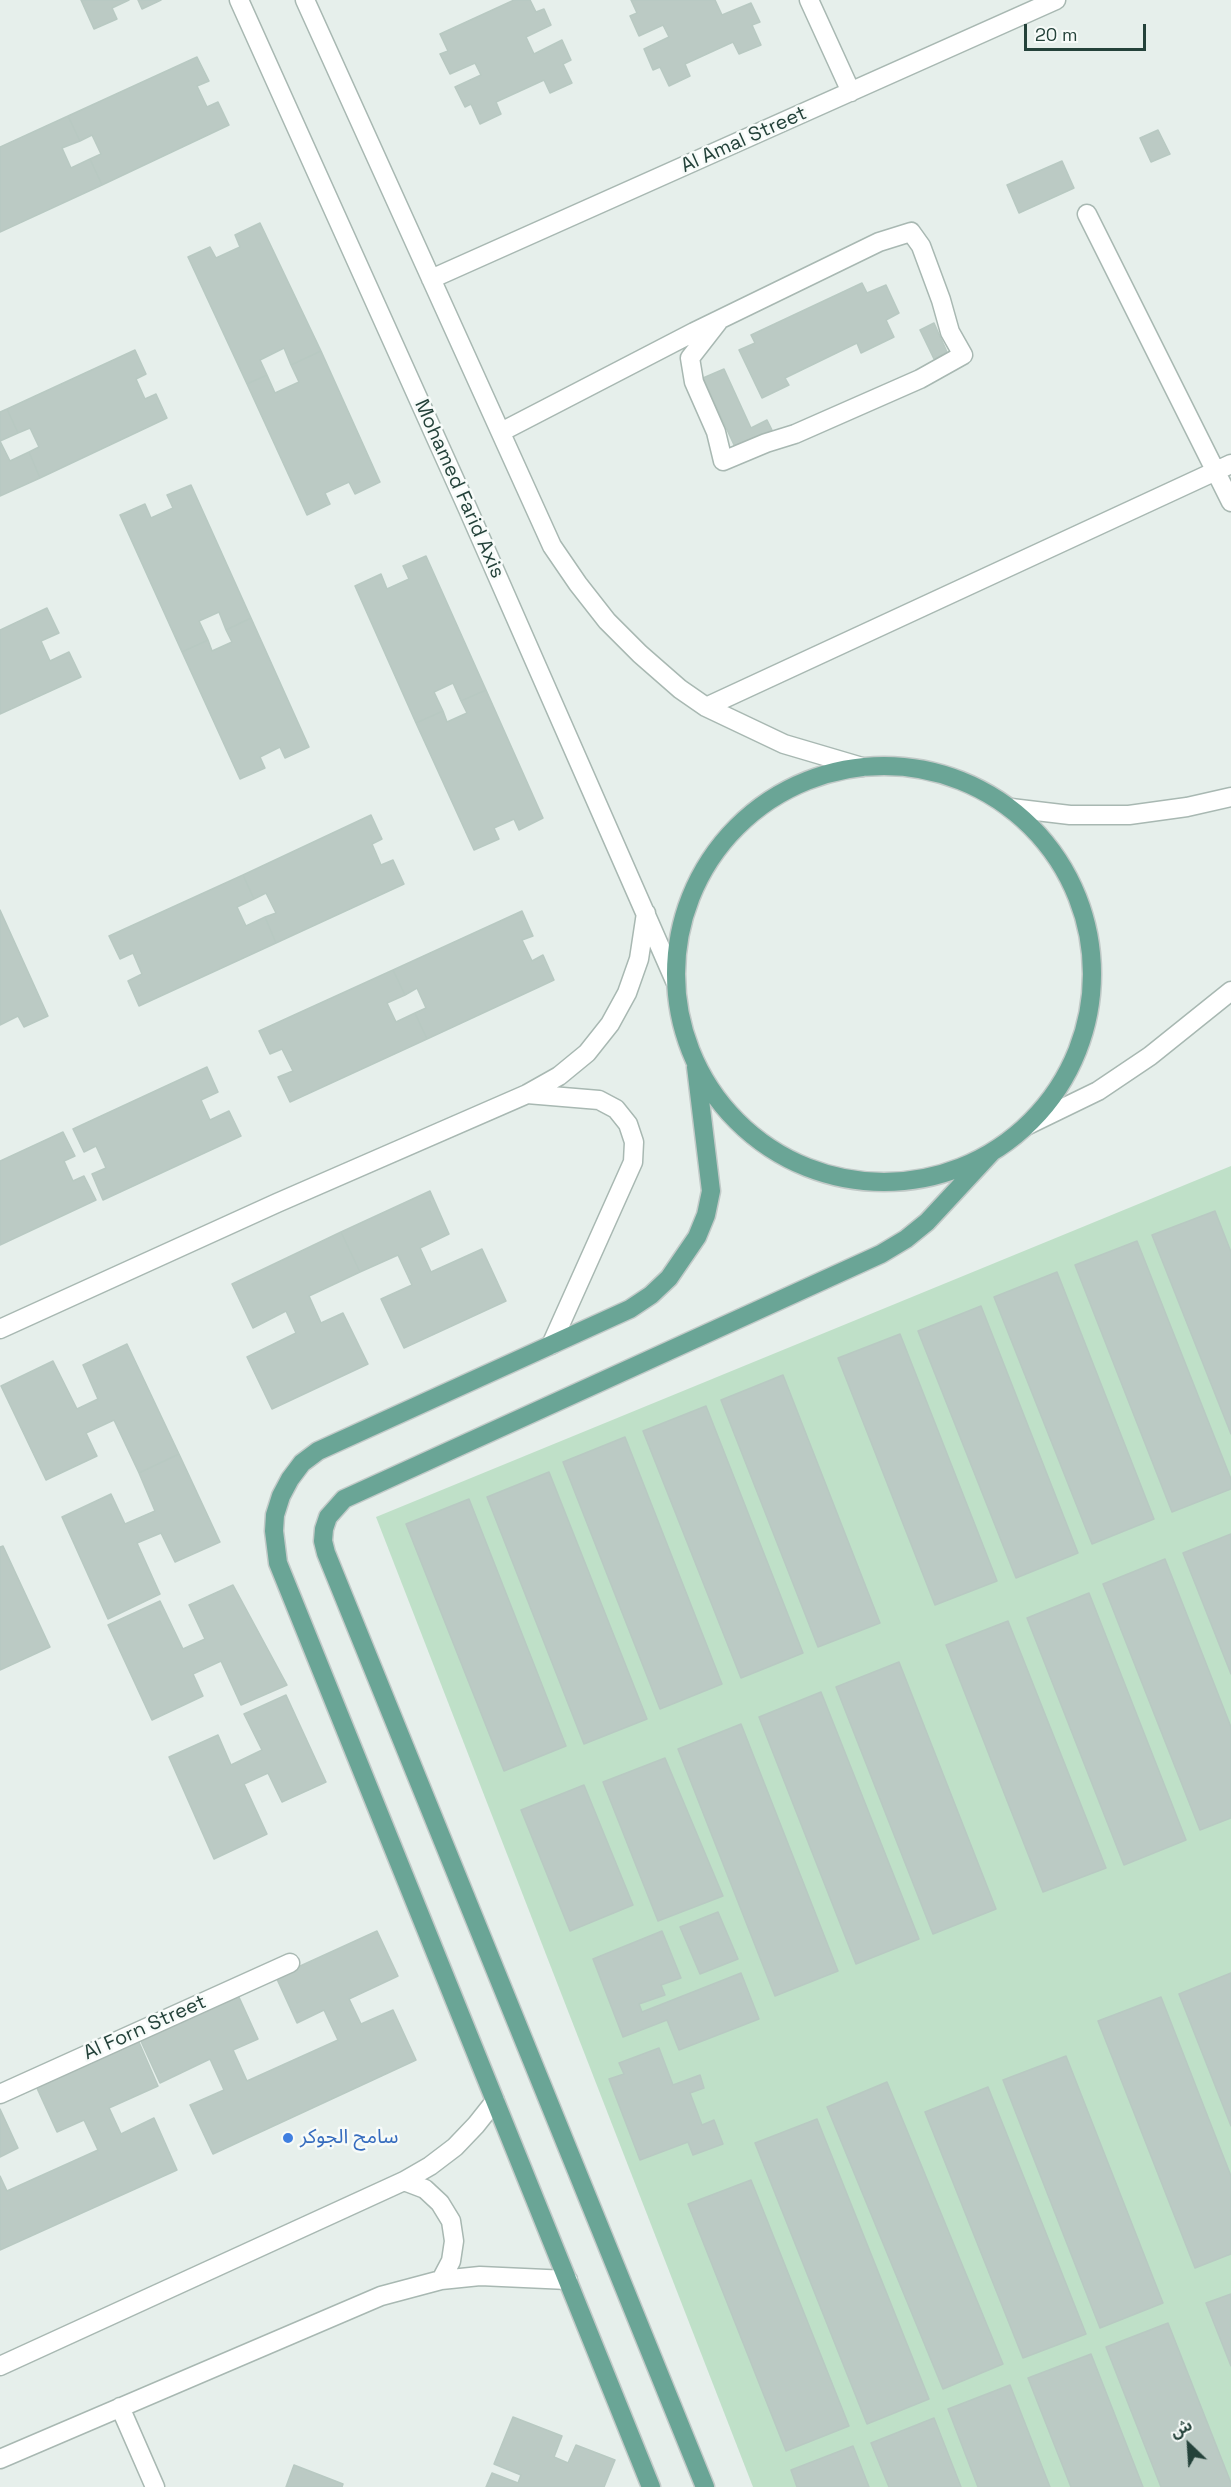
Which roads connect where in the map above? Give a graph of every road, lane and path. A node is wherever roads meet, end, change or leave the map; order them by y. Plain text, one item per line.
1 (238, 0) edge
2 (305, 0) edge
3 (808, 0) edge
4 (1056, 0) edge
5 (851, 92) junction
6 (1087, 214) dead end
7 (431, 279) junction
8 (718, 322) junction
9 (501, 432) junction
10 (1223, 467) edge
11 (1231, 502) edge
12 (706, 707) junction
13 (862, 767) junction
14 (1231, 796) edge
15 (1011, 807) junction
16 (646, 912) junction
17 (675, 981) junction
18 (1231, 991) edge
19 (696, 1067) junction
20 (527, 1094) junction
21 (1028, 1125) junction
22 (992, 1152) junction
23 (0, 1329) edge
24 (550, 1345) junction
25 (290, 1963) dead end
26 (0, 2094) edge
27 (495, 2101) junction
28 (404, 2181) junction
29 (441, 2280) junction
30 (568, 2280) junction
31 (0, 2366) edge
32 (120, 2407) junction
33 (0, 2459) edge
34 (155, 2487) edge
35 (651, 2487) edge
36 (705, 2487) edge

1 - 16 street, Mohamed Farid Axis
2 - 7 street
3 - 5 street
4 - 5 street, Al Amal Street
5 - 7 street, Al Amal Street
6 - 10 street
7 - 9 street
8 - 8 street
8 - 9 street
9 - 12 street
10 - 11 street
10 - 12 street
12 - 13 street
13 - 15 main road
13 - 17 main road
14 - 15 street
15 - 21 main road
16 - 17 street, Mohamed Farid Axis
16 - 20 street
17 - 19 main road
18 - 21 street
19 - 22 main road
19 - 24 main road
20 - 23 street
20 - 24 street
21 - 22 main road
22 - 36 main road
24 - 27 main road
25 - 26 street, Al Forn Street
27 - 28 street
27 - 30 main road
28 - 29 street
28 - 31 street
29 - 30 street
29 - 32 street
30 - 35 main road
32 - 33 street
32 - 34 street

